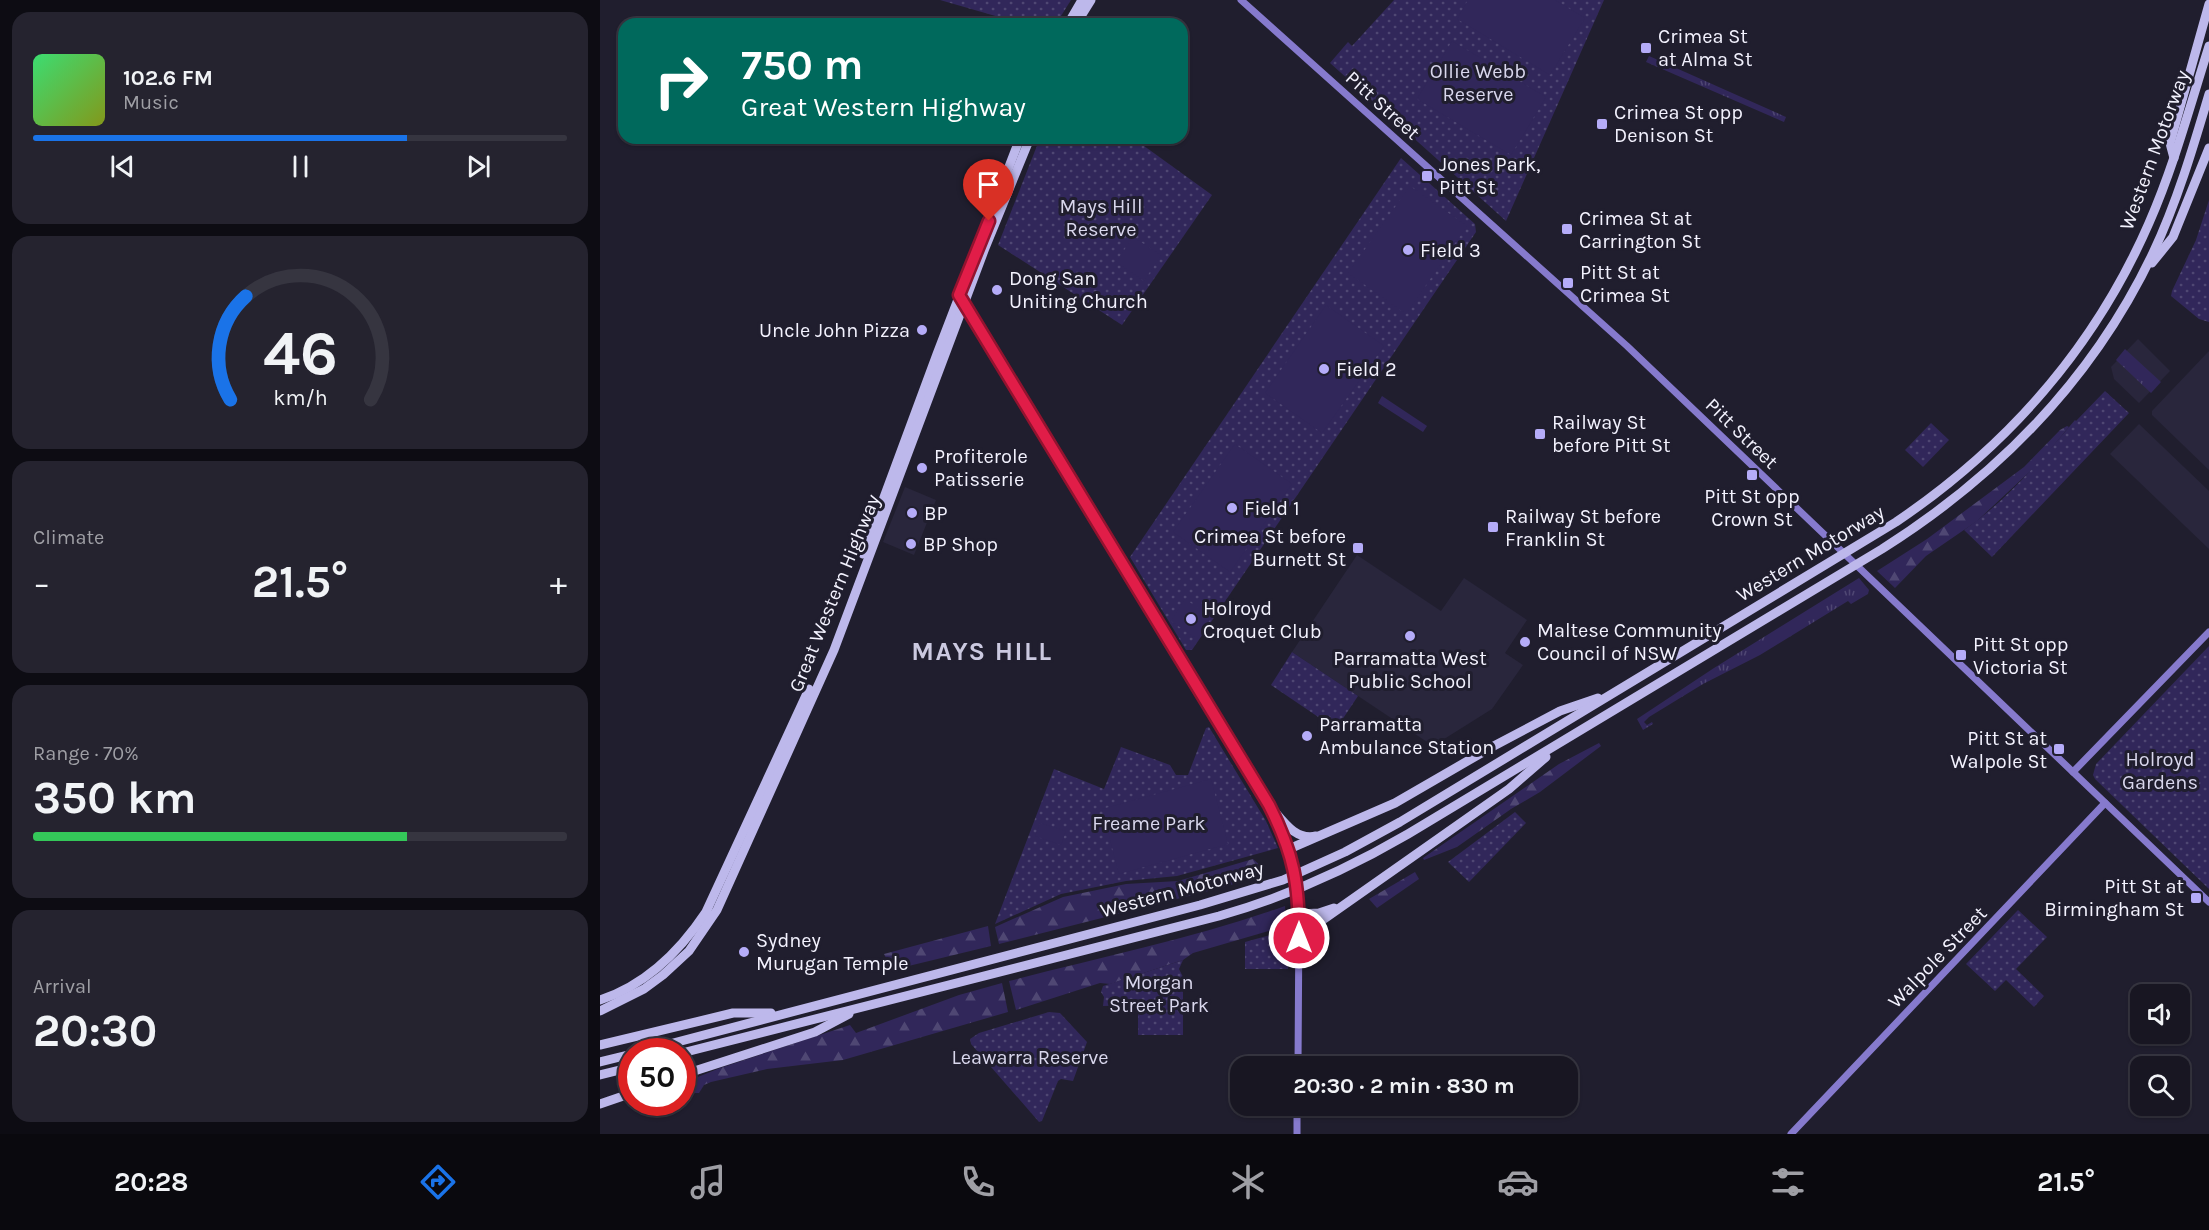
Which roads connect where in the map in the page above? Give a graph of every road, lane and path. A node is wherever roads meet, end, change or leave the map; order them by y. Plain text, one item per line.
1 (1082, 0) edge
2 (1091, 0) edge
3 (1241, 0) edge
4 (2209, 4) edge
5 (1072, 18) edge
6 (1080, 18) edge
7 (2209, 46) edge
8 (2209, 94) edge
9 (1018, 144) edge
10 (1028, 144) edge
11 (2209, 148) edge
12 (2174, 158) junction
13 (2141, 276) junction
14 (959, 295) junction
15 (964, 304) junction
16 (2209, 632) edge
17 (1614, 693) junction
18 (1563, 741) junction
19 (2073, 772) junction
20 (2106, 803) junction
21 (1269, 805) junction
22 (1336, 830) junction
23 (1289, 849) junction
24 (2209, 902) edge
25 (1342, 905) junction
26 (1299, 914) junction
27 (1299, 951) junction
28 (600, 1000) edge
29 (865, 1006) junction
30 (600, 1011) edge
31 (787, 1013) junction
32 (692, 1038) edge
33 (600, 1045) edge
34 (696, 1049) edge
35 (1298, 1056) edge
36 (618, 1058) edge
37 (600, 1062) edge
38 (618, 1070) edge
39 (696, 1070) edge
40 (600, 1075) edge
41 (618, 1098) edge
42 (600, 1104) edge
43 (1298, 1116) edge
44 (1297, 1134) edge
45 (1791, 1134) edge

1 - 5 highway
2 - 6 highway
3 - 19 main road, Pitt Street
4 - 12 highway
7 - 12 highway, Western Motorway
8 - 13 highway, Western Motorway
9 - 14 highway, Great Western Highway
10 - 15 highway, Great Western Highway
11 - 13 highway
12 - 17 highway, Western Motorway
13 - 18 highway, Western Motorway
14 - 15 main road
14 - 28 highway, Great Western Highway
15 - 21 main road
15 - 30 highway, Great Western Highway
16 - 19 main road
17 - 22 highway
17 - 31 highway, Western Motorway
18 - 25 highway
18 - 29 highway, Western Motorway
19 - 20 main road, Pitt Street
20 - 24 main road, Pitt Street
20 - 45 main road, Walpole Street
21 - 22 highway
21 - 23 main road
22 - 23 highway
23 - 26 main road
25 - 26 highway
25 - 27 highway
26 - 27 main road
27 - 35 main road
29 - 34 highway, Western Motorway
29 - 39 highway
31 - 32 highway, Western Motorway
31 - 33 highway
36 - 37 highway
38 - 40 highway
41 - 42 highway
43 - 44 main road

